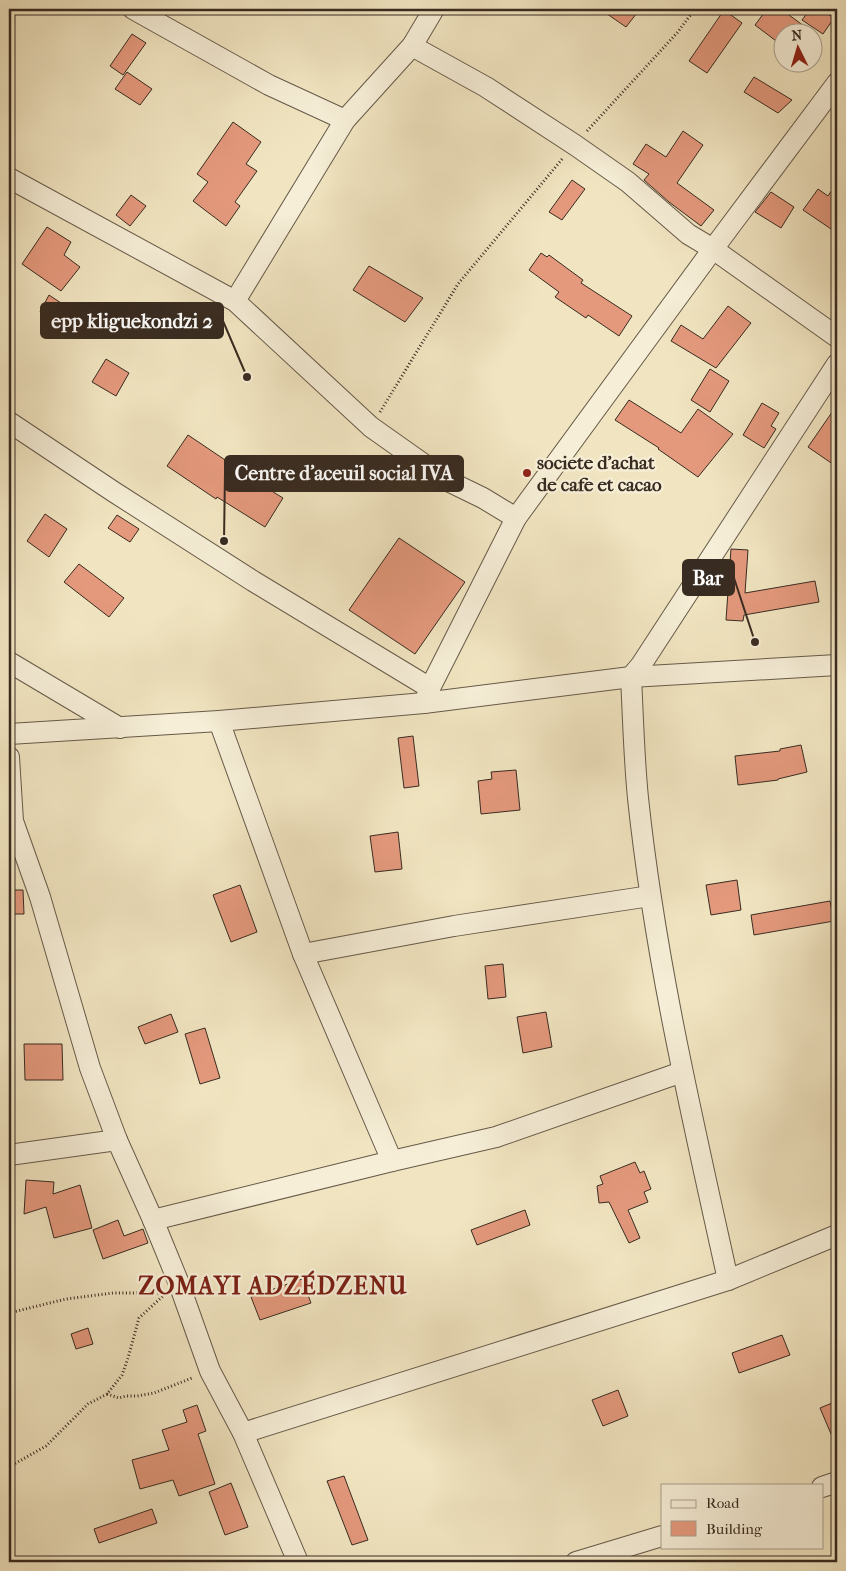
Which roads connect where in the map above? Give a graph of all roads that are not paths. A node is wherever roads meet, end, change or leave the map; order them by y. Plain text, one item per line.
1 (133, 9) edge
2 (434, 9) edge
3 (412, 46) junction
4 (837, 83) edge
5 (345, 120) junction
6 (9, 178) edge
7 (713, 249) junction
8 (235, 301) junction
9 (837, 337) edge
10 (837, 364) edge
11 (9, 422) edge
12 (516, 518) junction
13 (9, 662) edge
14 (837, 665) edge
15 (631, 677) junction
16 (427, 696) junction
17 (219, 721) junction
18 (120, 728) junction
19 (9, 734) edge
20 (9, 757) edge
21 (650, 896) junction
22 (302, 954) junction
23 (682, 1072) junction
24 (117, 1140) junction
25 (9, 1155) edge
26 (392, 1161) junction
27 (153, 1220) junction
28 (837, 1235) edge
29 (728, 1280) junction
30 (243, 1433) junction
31 (837, 1482) edge
32 (824, 1486) edge
33 (661, 1536) edge
34 (298, 1562) edge
35 (576, 1562) edge

1 - 5 street
2 - 3 street
3 - 5 street
3 - 7 street
4 - 7 street
5 - 8 street
6 - 8 street
7 - 9 street
7 - 12 street
8 - 12 street
10 - 15 street
11 - 16 street
12 - 16 street
13 - 18 street
14 - 15 street
15 - 16 street
15 - 21 street
16 - 17 street
17 - 18 street
17 - 22 street
18 - 19 street
20 - 24 street
21 - 22 street
21 - 23 street
22 - 26 street
23 - 26 street
23 - 29 street
24 - 25 street
24 - 27 street
26 - 27 street
27 - 30 street
28 - 29 street
29 - 30 street
30 - 34 street
31 - 32 street
33 - 35 street

